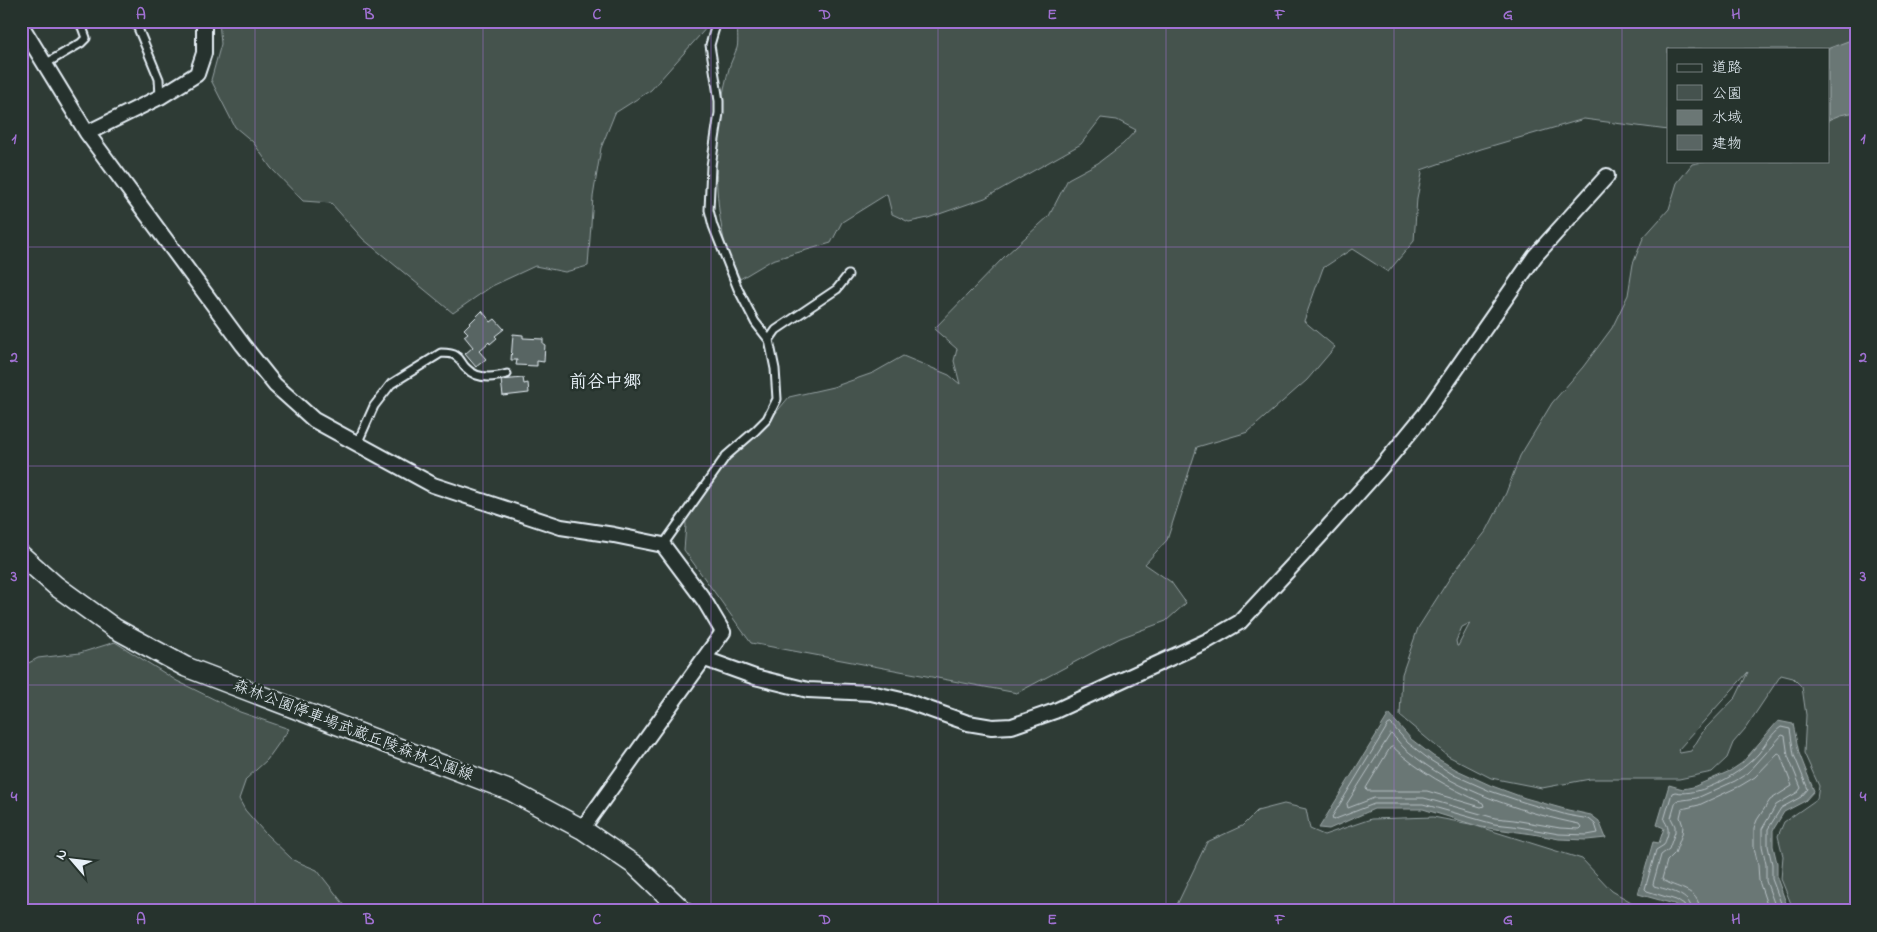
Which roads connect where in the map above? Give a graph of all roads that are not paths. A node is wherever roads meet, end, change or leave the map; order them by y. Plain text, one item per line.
1 (77, 21) edge
2 (135, 21) edge
3 (204, 21) edge
4 (717, 21) edge
5 (21, 25) edge
6 (45, 64) junction
7 (160, 97) junction
8 (87, 133) junction
9 (1607, 176) dead end
10 (848, 276) dead end
11 (769, 340) junction
12 (507, 374) dead end
13 (357, 444) junction
14 (663, 544) junction
15 (21, 555) edge
16 (704, 659) junction
17 (582, 830) junction
18 (683, 911) edge

1 - 6 lane
2 - 7 lane
3 - 7 street
4 - 11 lane
5 - 6 street
6 - 8 street
7 - 8 street
8 - 13 street
9 - 16 street
10 - 11 lane
11 - 14 lane
12 - 13 lane
13 - 14 street
14 - 16 street
15 - 17 main road, 森林公園停車場武蔵丘陵森林公園線
16 - 17 street
17 - 18 main road, 森林公園停車場武蔵丘陵森林公園線

